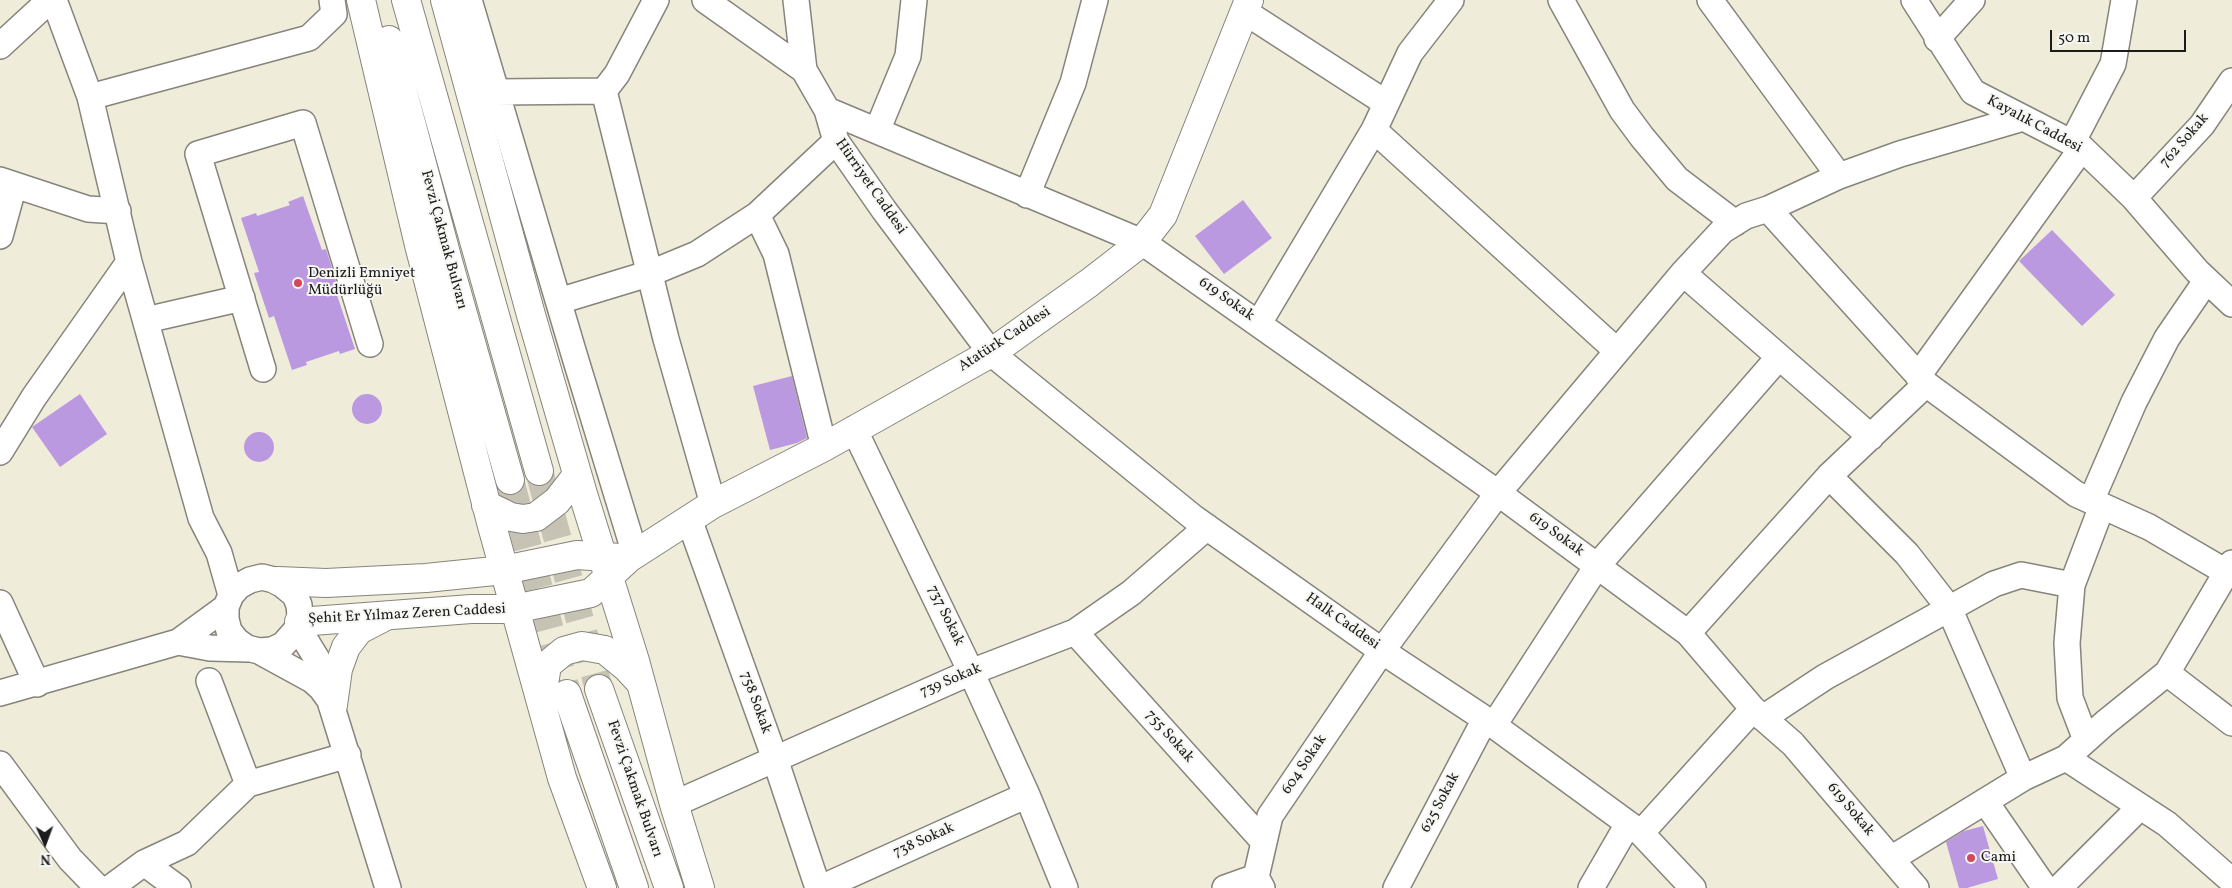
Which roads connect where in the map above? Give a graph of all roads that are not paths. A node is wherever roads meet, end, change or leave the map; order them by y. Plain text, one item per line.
1 (50, 0) edge
2 (54, 0) edge
3 (332, 0) edge
4 (361, 0) edge
5 (379, 0) edge
6 (406, 0) edge
7 (445, 0) edge
8 (469, 0) edge
9 (656, 0) edge
10 (705, 0) edge
11 (796, 0) edge
12 (914, 0) edge
13 (1096, 0) edge
14 (1451, 0) edge
15 (1561, 0) edge
16 (1710, 0) edge
17 (1914, 0) edge
18 (1972, 0) edge
19 (2124, 0) edge
20 (1247, 6) edge
21 (1937, 39) junction
22 (0, 46) edge
23 (804, 70) junction
24 (2232, 81) edge
25 (604, 91) junction
26 (496, 92) junction
27 (90, 97) junction
28 (1386, 103) junction
29 (826, 110) junction
30 (2023, 118) junction
31 (1374, 130) junction
32 (877, 131) junction
33 (836, 141) junction
34 (2077, 146) junction
35 (1839, 176) junction
36 (7, 183) edge
37 (1027, 195) junction
38 (2134, 198) junction
39 (1768, 209) junction
40 (118, 211) junction
41 (757, 215) junction
42 (1735, 223) junction
43 (0, 236) edge
44 (1142, 242) junction
45 (129, 262) junction
46 (651, 273) junction
47 (1683, 273) junction
48 (2206, 281) junction
49 (242, 298) junction
50 (559, 301) junction
51 (2232, 304) edge
52 (146, 320) junction
53 (1259, 323) junction
54 (370, 344) dead end
55 (1617, 351) junction
56 (991, 353) junction
57 (1779, 357) junction
58 (263, 369) dead end
59 (1922, 380) junction
60 (854, 429) junction
61 (1871, 437) junction
62 (824, 447) junction
63 (0, 452) edge
64 (539, 471) tunnel mouth
65 (577, 475) junction
66 (1829, 476) junction
67 (510, 480) tunnel mouth
68 (1498, 493) junction
69 (2097, 503) junction
70 (713, 504) junction
71 (486, 505) junction
72 (689, 519) junction
73 (1207, 527) junction
74 (220, 558) junction
75 (619, 561) junction
76 (1597, 566) junction
77 (2230, 569) edge
78 (504, 570) junction
79 (270, 579) junction
80 (2072, 585) junction
81 (229, 601) junction
82 (0, 603) edge
83 (1949, 608) junction
84 (514, 609) junction
85 (389, 615) junction
86 (298, 625) junction
87 (1075, 632) junction
88 (1688, 634) junction
89 (188, 636) junction
90 (254, 650) junction
91 (1382, 651) junction
92 (972, 672) junction
93 (2167, 673) junction
94 (209, 681) dead end
95 (641, 683) junction
96 (37, 684) junction
97 (599, 689) tunnel mouth
98 (0, 693) edge
99 (567, 694) tunnel mouth
100 (333, 705) junction
101 (0, 708) edge
102 (543, 710) junction
103 (1758, 713) junction
104 (1490, 722) junction
105 (2232, 723) edge
106 (2086, 740) junction
107 (348, 755) junction
108 (2066, 758) junction
109 (775, 759) junction
110 (0, 764) edge
111 (2022, 778) junction
112 (248, 784) junction
113 (1027, 795) junction
114 (1985, 801) junction
115 (674, 804) junction
116 (2140, 807) junction
117 (1634, 829) junction
118 (1264, 842) junction
119 (1891, 859) junction
120 (144, 862) junction
121 (2232, 881) edge
122 (1259, 882) edge
123 (98, 888) edge
124 (110, 888) edge
125 (178, 888) edge
126 (388, 888) edge
127 (602, 888) edge
128 (634, 888) edge
129 (669, 888) edge
130 (700, 888) edge
131 (819, 888) edge
132 (1065, 888) edge
133 (1225, 888) edge
134 (1396, 888) edge
135 (1591, 888) edge
136 (1693, 888) edge
137 (1916, 888) edge
138 (2046, 888) edge
139 (2059, 888) edge

1 - 22 street
2 - 27 street
3 - 27 street
4 - 71 main road
5 - 67 main road, Fevzi Çakmak Bulvarı
6 - 64 main road, Fevzi Çakmak Bulvarı
7 - 65 main road
8 - 26 street
9 - 25 street
10 - 23 street
11 - 23 street, Hürriyet Caddesi
12 - 32 street
13 - 37 street
14 - 28 street
15 - 42 street
16 - 35 street
17 - 21 street, Kayalık Caddesi
18 - 21 street
19 - 34 street
20 - 28 street
20 - 44 main road, Atatürk Caddesi
21 - 30 street, Kayalık Caddesi
23 - 29 street, Hürriyet Caddesi
24 - 38 street, 762 Sokak
25 - 26 street
25 - 46 street
26 - 50 street
27 - 40 street
28 - 31 street
29 - 32 street, 619 Sokak
29 - 33 street, Hürriyet Caddesi
30 - 34 street, Kayalık Caddesi
30 - 35 street, 604 Sokak
31 - 53 street
31 - 55 street
32 - 37 street, 619 Sokak
33 - 41 street
33 - 56 street, Hürriyet Caddesi
34 - 38 street, Kayalık Caddesi
34 - 59 street
35 - 39 street, 604 Sokak
36 - 40 street
36 - 43 street
37 - 44 street, 619 Sokak
38 - 48 street, Kayalık Caddesi
39 - 42 street, 604 Sokak
39 - 59 street
40 - 45 street
41 - 46 street
41 - 62 street
42 - 47 street, 604 Sokak
44 - 53 street, 619 Sokak
44 - 56 main road, Atatürk Caddesi
45 - 52 street
45 - 63 street
46 - 50 street
46 - 70 street
47 - 55 street, 604 Sokak
47 - 57 street
48 - 51 street, Kayalık Caddesi
48 - 69 street
49 - 52 street
49 - 54 street
49 - 58 street
50 - 75 street
52 - 74 street
53 - 68 street, 619 Sokak
55 - 68 street, 604 Sokak
56 - 60 main road, Atatürk Caddesi
56 - 73 street, Halk Caddesi
57 - 61 street
57 - 76 street, 625 Sokak
59 - 61 street
59 - 69 street
60 - 62 main road, Atatürk Caddesi
60 - 92 street, 737 Sokak
61 - 66 street
62 - 70 main road, Atatürk Caddesi
65 - 71 main road
65 - 75 main road
66 - 83 street
66 - 88 street
68 - 76 street, 619 Sokak
68 - 91 street, 604 Sokak
69 - 77 street
69 - 80 street
70 - 72 main road, Atatürk Caddesi
71 - 78 main road
72 - 75 main road, Atatürk Caddesi
72 - 109 street, 758 Sokak
73 - 87 street, 739 Sokak
73 - 91 street, Halk Caddesi
74 - 79 street
74 - 81 street
74 - 89 street
75 - 78 main road
75 - 84 main road, Şehit Er Yılmaz Zeren Caddesi
75 - 95 main road
76 - 88 street, 619 Sokak
76 - 104 street, 625 Sokak
77 - 93 street
78 - 79 main road
78 - 84 main road
79 - 81 street
79 - 86 street
80 - 83 street
80 - 106 street
81 - 89 street
81 - 90 street
82 - 96 street
83 - 103 street
83 - 111 street
84 - 85 main road, Şehit Er Yılmaz Zeren Caddesi
84 - 102 main road
85 - 86 main road, Şehit Er Yılmaz Zeren Caddesi
85 - 100 main road
86 - 90 street
86 - 100 street
87 - 92 street, 739 Sokak
87 - 118 street, 755 Sokak
88 - 103 street, 619 Sokak
89 - 90 street
89 - 96 street
90 - 100 street
91 - 104 street, Halk Caddesi
91 - 118 street, 604 Sokak
92 - 109 street, 739 Sokak
92 - 113 street, 737 Sokak
93 - 105 street
93 - 106 street
94 - 112 street
95 - 102 main road
95 - 115 main road
96 - 98 street
96 - 101 street
97 - 129 main road, Fevzi Çakmak Bulvarı
99 - 128 main road
100 - 107 street
102 - 127 main road
103 - 117 street
103 - 119 street, 619 Sokak
104 - 117 street, Halk Caddesi
104 - 134 street, 625 Sokak
106 - 108 street
107 - 112 street
107 - 126 street
108 - 111 street
108 - 116 street
109 - 115 street, 739 Sokak
109 - 131 street, 758 Sokak
110 - 123 street
111 - 114 street
112 - 120 street
113 - 131 street, 738 Sokak
113 - 132 street, 737 Sokak
114 - 119 street
114 - 138 street
115 - 130 main road
116 - 121 street
116 - 139 street
117 - 135 street
117 - 136 street, Halk Caddesi
118 - 122 street, 604 Sokak
119 - 137 street, 619 Sokak
120 - 124 street
120 - 125 street
122 - 133 street

